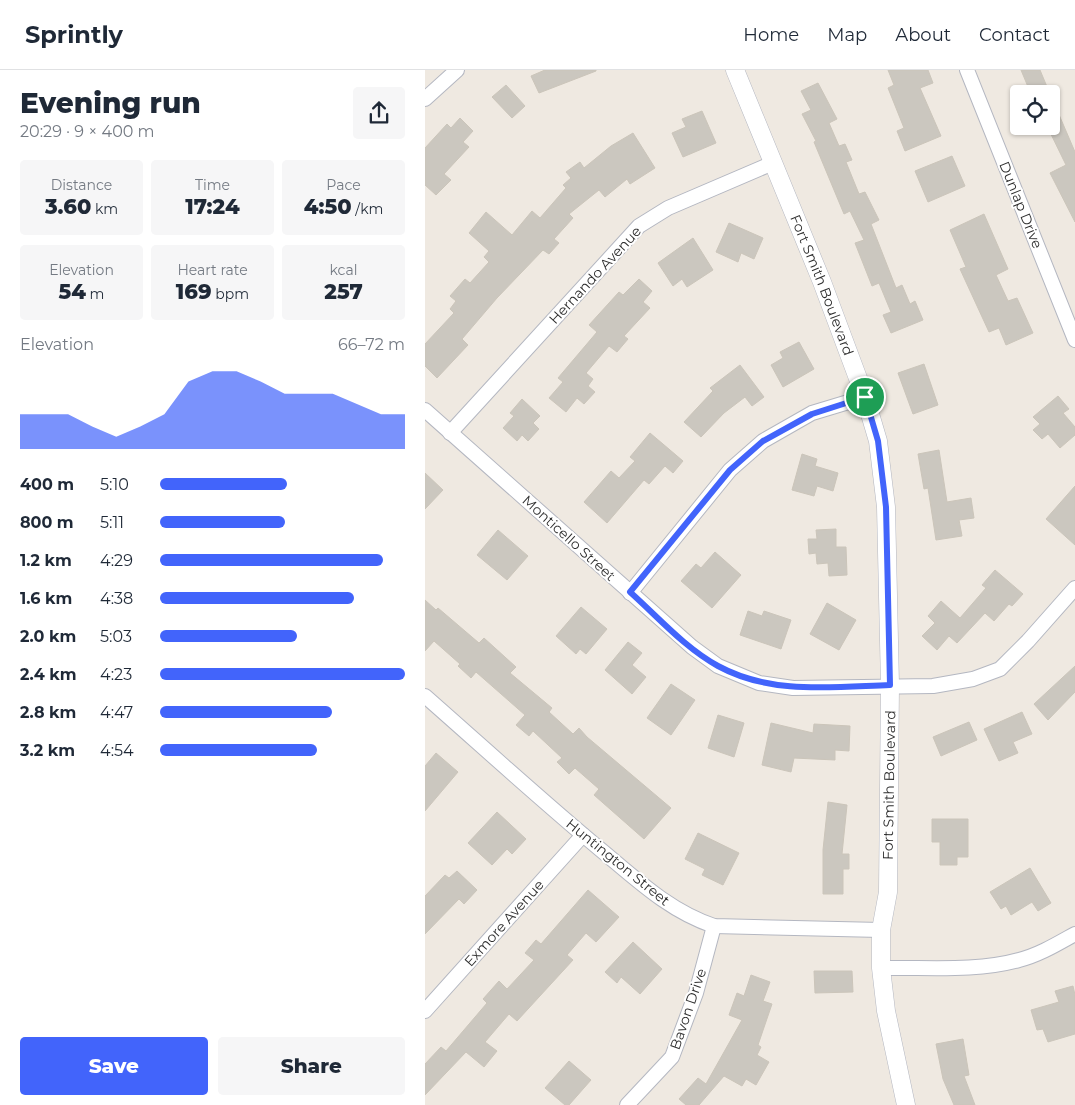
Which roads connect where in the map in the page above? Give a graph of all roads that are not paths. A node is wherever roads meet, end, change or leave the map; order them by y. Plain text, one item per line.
1 (457, 70) edge
2 (735, 70) edge
3 (967, 70) edge
4 (425, 99) edge
5 (773, 163) junction
6 (1075, 340) edge
7 (865, 397) junction
8 (425, 410) edge
9 (450, 433) junction
10 (1075, 588) edge
11 (630, 592) junction
12 (890, 685) junction
13 (425, 696) edge
14 (583, 835) junction
15 (714, 926) junction
16 (881, 930) junction
17 (1075, 934) edge
18 (881, 968) junction
19 (425, 1011) edge
20 (627, 1105) edge
21 (906, 1105) edge

1 - 4 street
2 - 5 street, Fort Smith Boulevard
3 - 6 street, Dunlap Drive
5 - 7 street, Fort Smith Boulevard
5 - 9 street, Hernando Avenue
7 - 11 street
7 - 12 street, Fort Smith Boulevard
8 - 9 street, Monticello Street
9 - 11 street, Monticello Street
10 - 12 street, Monticello Street
11 - 12 street, Monticello Street
12 - 16 street, Fort Smith Boulevard
13 - 14 street, Huntington Street
14 - 15 street, Huntington Street
14 - 19 street, Exmore Avenue
15 - 16 street, Huntington Street
15 - 20 street, Bavon Drive
16 - 18 street, Fort Smith Boulevard
17 - 18 street
18 - 21 street, Fort Smith Boulevard

